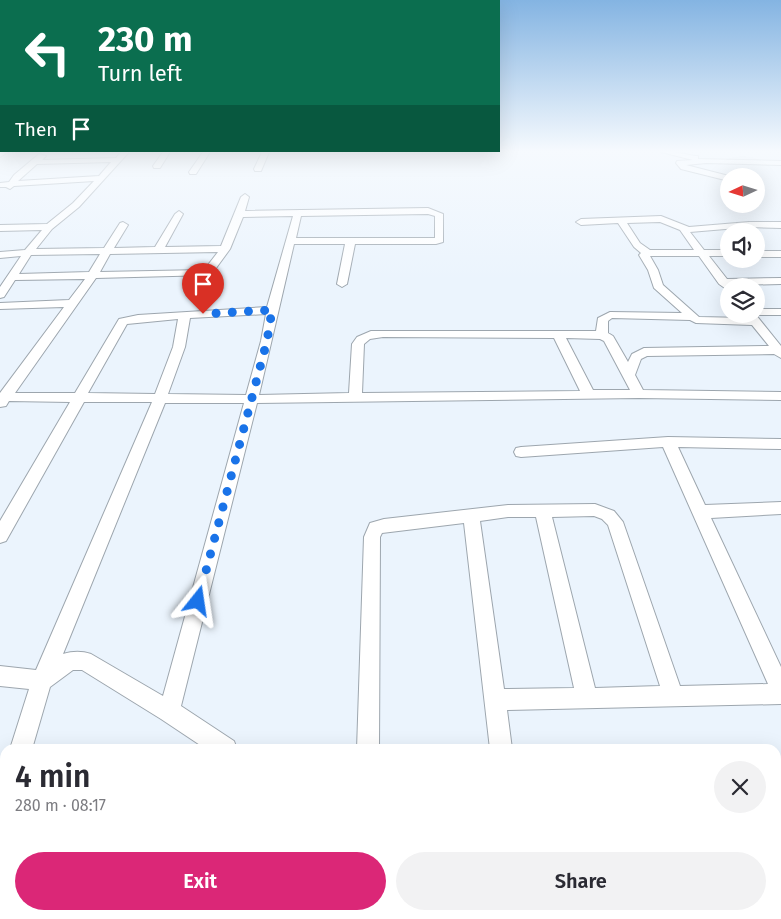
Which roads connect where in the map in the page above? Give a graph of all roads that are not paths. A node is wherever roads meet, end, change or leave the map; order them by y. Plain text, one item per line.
1 (87, 195) edge
2 (245, 197) dead end
3 (298, 212) junction
4 (179, 214) dead end
5 (240, 214) junction
6 (621, 221) junction
7 (581, 222) dead end
8 (123, 225) dead end
9 (781, 225) edge
10 (49, 227) junction
11 (0, 228) edge
12 (686, 229) junction
13 (351, 240) junction
14 (292, 241) junction
15 (225, 249) junction
16 (107, 250) junction
17 (158, 250) junction
18 (699, 252) junction
19 (648, 253) junction
20 (720, 253) edge
21 (27, 254) junction
22 (765, 254) edge
23 (781, 254) edge
24 (0, 255) edge
25 (92, 276) junction
26 (12, 277) junction
27 (720, 278) edge
28 (781, 281) edge
29 (765, 282) edge
30 (342, 284) dead end
31 (2, 289) edge
32 (73, 302) junction
33 (0, 306) edge
34 (272, 310) junction
35 (781, 312) edge
36 (765, 314) edge
37 (185, 315) junction
38 (692, 317) junction
39 (720, 319) edge
40 (758, 323) edge
41 (558, 334) junction
42 (602, 335) junction
43 (780, 351) edge
44 (629, 374) junction
45 (639, 394) junction
46 (588, 395) junction
47 (781, 396) edge
48 (80, 398) junction
49 (355, 398) junction
50 (2, 399) edge
51 (160, 399) junction
52 (251, 399) junction
53 (668, 442) junction
54 (781, 444) edge
55 (521, 452) dead end
56 (781, 508) edge
57 (543, 512) junction
58 (700, 512) junction
59 (470, 515) junction
60 (0, 536) edge
61 (0, 676) edge
62 (42, 681) junction
63 (781, 690) edge
64 (781, 694) edge
65 (673, 695) junction
66 (588, 698) junction
67 (495, 700) junction
68 (169, 711) junction
69 (23, 744) edge
70 (218, 744) edge
71 (368, 744) edge
72 (500, 744) edge

1 - 10 street
2 - 5 street
3 - 5 street
3 - 13 street
3 - 14 street
4 - 17 street
5 - 15 street
6 - 7 street
6 - 12 street
6 - 19 street
8 - 16 street
9 - 12 street
10 - 11 street
10 - 21 street
12 - 18 street
13 - 14 street
13 - 30 street
14 - 34 street
15 - 17 street
15 - 25 street
16 - 17 street
16 - 21 street
16 - 25 street
18 - 19 street
18 - 20 street
18 - 27 street
19 - 38 street
21 - 24 street
21 - 26 street
22 - 23 street
25 - 26 street
25 - 32 street
26 - 31 street
28 - 29 street
32 - 33 street
32 - 50 street
34 - 37 street
34 - 52 street
35 - 36 street
37 - 48 street
37 - 51 street
38 - 39 street
38 - 42 street
40 - 43 street
41 - 42 street
41 - 46 street
41 - 49 street
42 - 44 street
43 - 44 street
44 - 45 street
45 - 46 street
45 - 47 street
46 - 49 street
48 - 50 street
48 - 51 street
48 - 60 street
49 - 52 street
51 - 52 street
51 - 62 street
52 - 68 street
53 - 54 street
53 - 55 street
53 - 58 street
56 - 58 street
57 - 59 street
57 - 65 street
57 - 66 street
58 - 63 street
59 - 67 street
59 - 71 street
61 - 62 street
62 - 68 street
62 - 69 street
64 - 65 street
65 - 66 street
66 - 67 street
67 - 72 street
68 - 70 street

